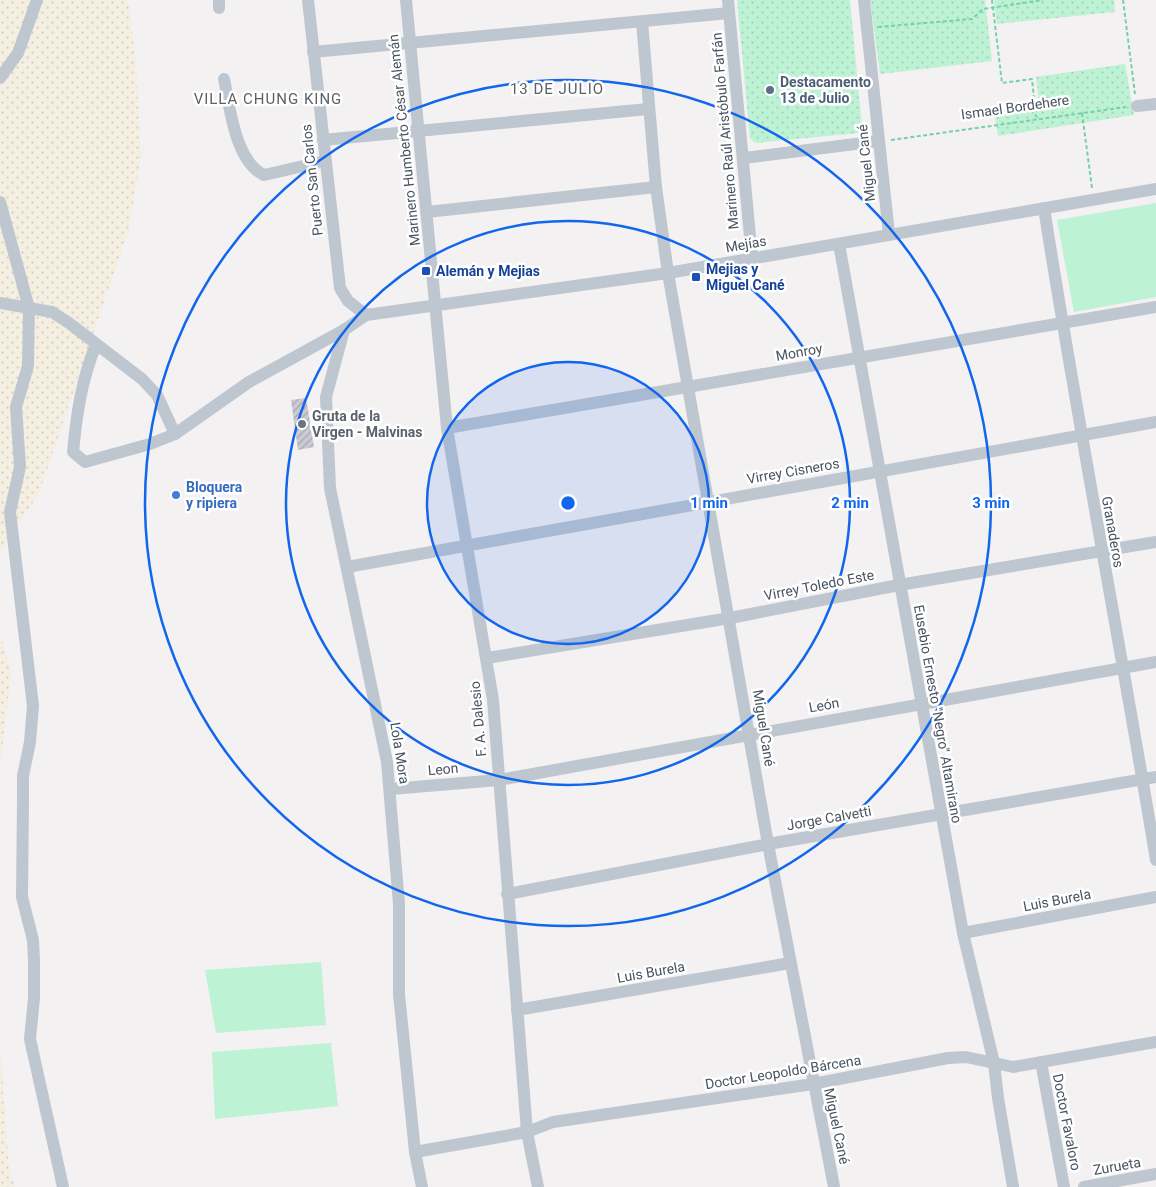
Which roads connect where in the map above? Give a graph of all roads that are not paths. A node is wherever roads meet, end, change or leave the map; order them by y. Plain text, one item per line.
1 (37, 0) edge
2 (308, 0) edge
3 (406, 0) edge
4 (864, 0) edge
5 (729, 6) edge
6 (642, 22) junction
7 (409, 42) junction
8 (313, 52) junction
9 (0, 78) edge
10 (224, 79) dead end
11 (1156, 104) edge
12 (1136, 106) road end
13 (648, 109) junction
14 (418, 132) junction
15 (324, 140) junction
16 (879, 142) junction
17 (744, 158) junction
18 (325, 161) junction
19 (656, 187) junction
20 (1156, 189) edge
21 (0, 202) edge
22 (1044, 208) junction
23 (427, 212) junction
24 (889, 234) junction
25 (839, 244) junction
26 (752, 258) junction
27 (668, 273) junction
28 (0, 303) edge
29 (434, 306) junction
30 (1156, 307) edge
31 (30, 308) junction
32 (366, 315) junction
33 (1062, 323) junction
34 (344, 330) junction
35 (96, 344) junction
36 (858, 356) junction
37 (690, 387) junction
38 (1156, 422) edge
39 (447, 428) junction
40 (175, 434) junction
41 (1080, 434) junction
42 (878, 471) junction
43 (710, 502) junction
44 (1156, 542) edge
45 (468, 545) junction
46 (1101, 552) junction
47 (347, 566) junction
48 (899, 585) junction
49 (730, 618) junction
50 (488, 658) junction
51 (1156, 662) edge
52 (1124, 668) junction
53 (922, 703) junction
54 (750, 733) junction
55 (1156, 777) edge
56 (498, 780) junction
57 (1143, 780) junction
58 (391, 789) junction
59 (941, 814) junction
60 (768, 844) junction
61 (1156, 860) edge
62 (507, 894) junction
63 (1156, 897) edge
64 (963, 933) junction
65 (790, 963) junction
66 (517, 1010) junction
67 (1156, 1042) edge
68 (994, 1062) junction
69 (1041, 1062) junction
70 (813, 1084) junction
71 (527, 1132) junction
72 (415, 1152) junction
73 (1156, 1174) edge
74 (63, 1187) edge
75 (422, 1187) edge
76 (538, 1187) edge
77 (834, 1187) edge
78 (1013, 1187) edge
79 (1064, 1187) edge
80 (1084, 1187) edge

1 - 9 street
2 - 8 street, Puerto San Carlos
3 - 7 street, Marinero Humberto César Alemán
4 - 16 street, Miguel Cané
5 - 6 street
5 - 17 street, Marinero Raúl Aristóbulo Farfán
6 - 7 street
6 - 13 street, Miguel Cané
7 - 8 street
7 - 14 street, Marinero Humberto César Alemán
8 - 15 street, Puerto San Carlos
10 - 18 street
11 - 12 street
13 - 14 street
13 - 19 street, Miguel Cané
14 - 15 street
14 - 23 street, Marinero Humberto César Alemán
15 - 18 street, Puerto San Carlos
16 - 17 street
16 - 24 street, Miguel Cané
17 - 26 street, Marinero Raúl Aristóbulo Farfán
18 - 32 street, Puerto San Carlos
19 - 23 street
19 - 27 street, Miguel Cané
20 - 22 street, Mejías
21 - 31 street
22 - 24 street, Mejías
22 - 33 street, Granaderos
23 - 29 street, Marinero Humberto César Alemán
24 - 25 street, Mejías
25 - 26 street, Mejías
25 - 36 street, Eusebio Ernesto "Negro" Altamirano
26 - 27 street, Mejías
27 - 29 street, Mejías
27 - 37 street, Miguel Cané
28 - 31 street
29 - 32 street, Mejías
29 - 39 street, F. A. Dalesio
30 - 33 street, Monroy
31 - 35 street
31 - 74 street
32 - 34 street, Mejías
33 - 36 street, Monroy
33 - 41 street, Granaderos
34 - 40 street, Mejías
34 - 47 street, Lola Mora
35 - 40 street
35 - 40 street, Mejías
36 - 37 street, Monroy
36 - 42 street, Eusebio Ernesto "Negro" Altamirano
37 - 39 street, Monroy
37 - 43 street, Miguel Cané
38 - 41 street, Virrey Cisneros
39 - 45 street, F. A. Dalesio
41 - 42 street, Virrey Cisneros
41 - 46 street, Granaderos
42 - 43 street, Virrey Cisneros
42 - 48 street, Eusebio Ernesto "Negro" Altamirano
43 - 45 street, Virrey Cisneros
43 - 49 street, Miguel Cané
44 - 46 street, Virrey Toledo Este
45 - 47 street, Virrey Cisneros
45 - 50 street, F. A. Dalesio
46 - 48 street, Virrey Toledo Este
46 - 52 street, Granaderos
47 - 58 street, Lola Mora
48 - 49 street, Virrey Toledo Este
48 - 53 street, Eusebio Ernesto "Negro" Altamirano
49 - 50 street, Virrey Toledo Este
49 - 54 street, Miguel Cané
50 - 56 street, F. A. Dalesio
51 - 52 street, León
52 - 53 street, León
52 - 57 street, Granaderos
53 - 54 street, León
53 - 59 street, Eusebio Ernesto "Negro" Altamirano
54 - 56 street, León
54 - 60 street, Miguel Cané
55 - 57 street, Jorge Calvetti
56 - 58 street, Leon
56 - 62 street, F. A. Dalesio
57 - 59 street, Jorge Calvetti
57 - 61 street, Granaderos
58 - 72 street, Lola Mora
59 - 60 street, Jorge Calvetti
59 - 64 street, Eusebio Ernesto "Negro" Altamirano
60 - 62 street, Jorge Calvetti
60 - 65 street, Miguel Cané
62 - 66 street, F. A. Dalesio
63 - 64 street, Luis Burela
64 - 68 street, Eusebio Ernesto "Negro" Altamirano
65 - 66 street, Luis Burela
65 - 70 street, Miguel Cané
66 - 71 street, F. A. Dalesio
67 - 69 street, Doctor Leopoldo Bárcena
68 - 69 street, Doctor Leopoldo Bárcena
68 - 70 street, Doctor Leopoldo Bárcena
68 - 78 street, Eusebio Ernesto "Negro" Altamirano
69 - 79 street, Doctor Favaloro
70 - 71 street, Doctor Leopoldo Bárcena
70 - 77 street, Miguel Cané
71 - 72 street, Doctor Leopoldo Bárcena
71 - 76 street, F. A. Dalesio
72 - 75 street, Lola Mora
73 - 80 street, Zurueta

